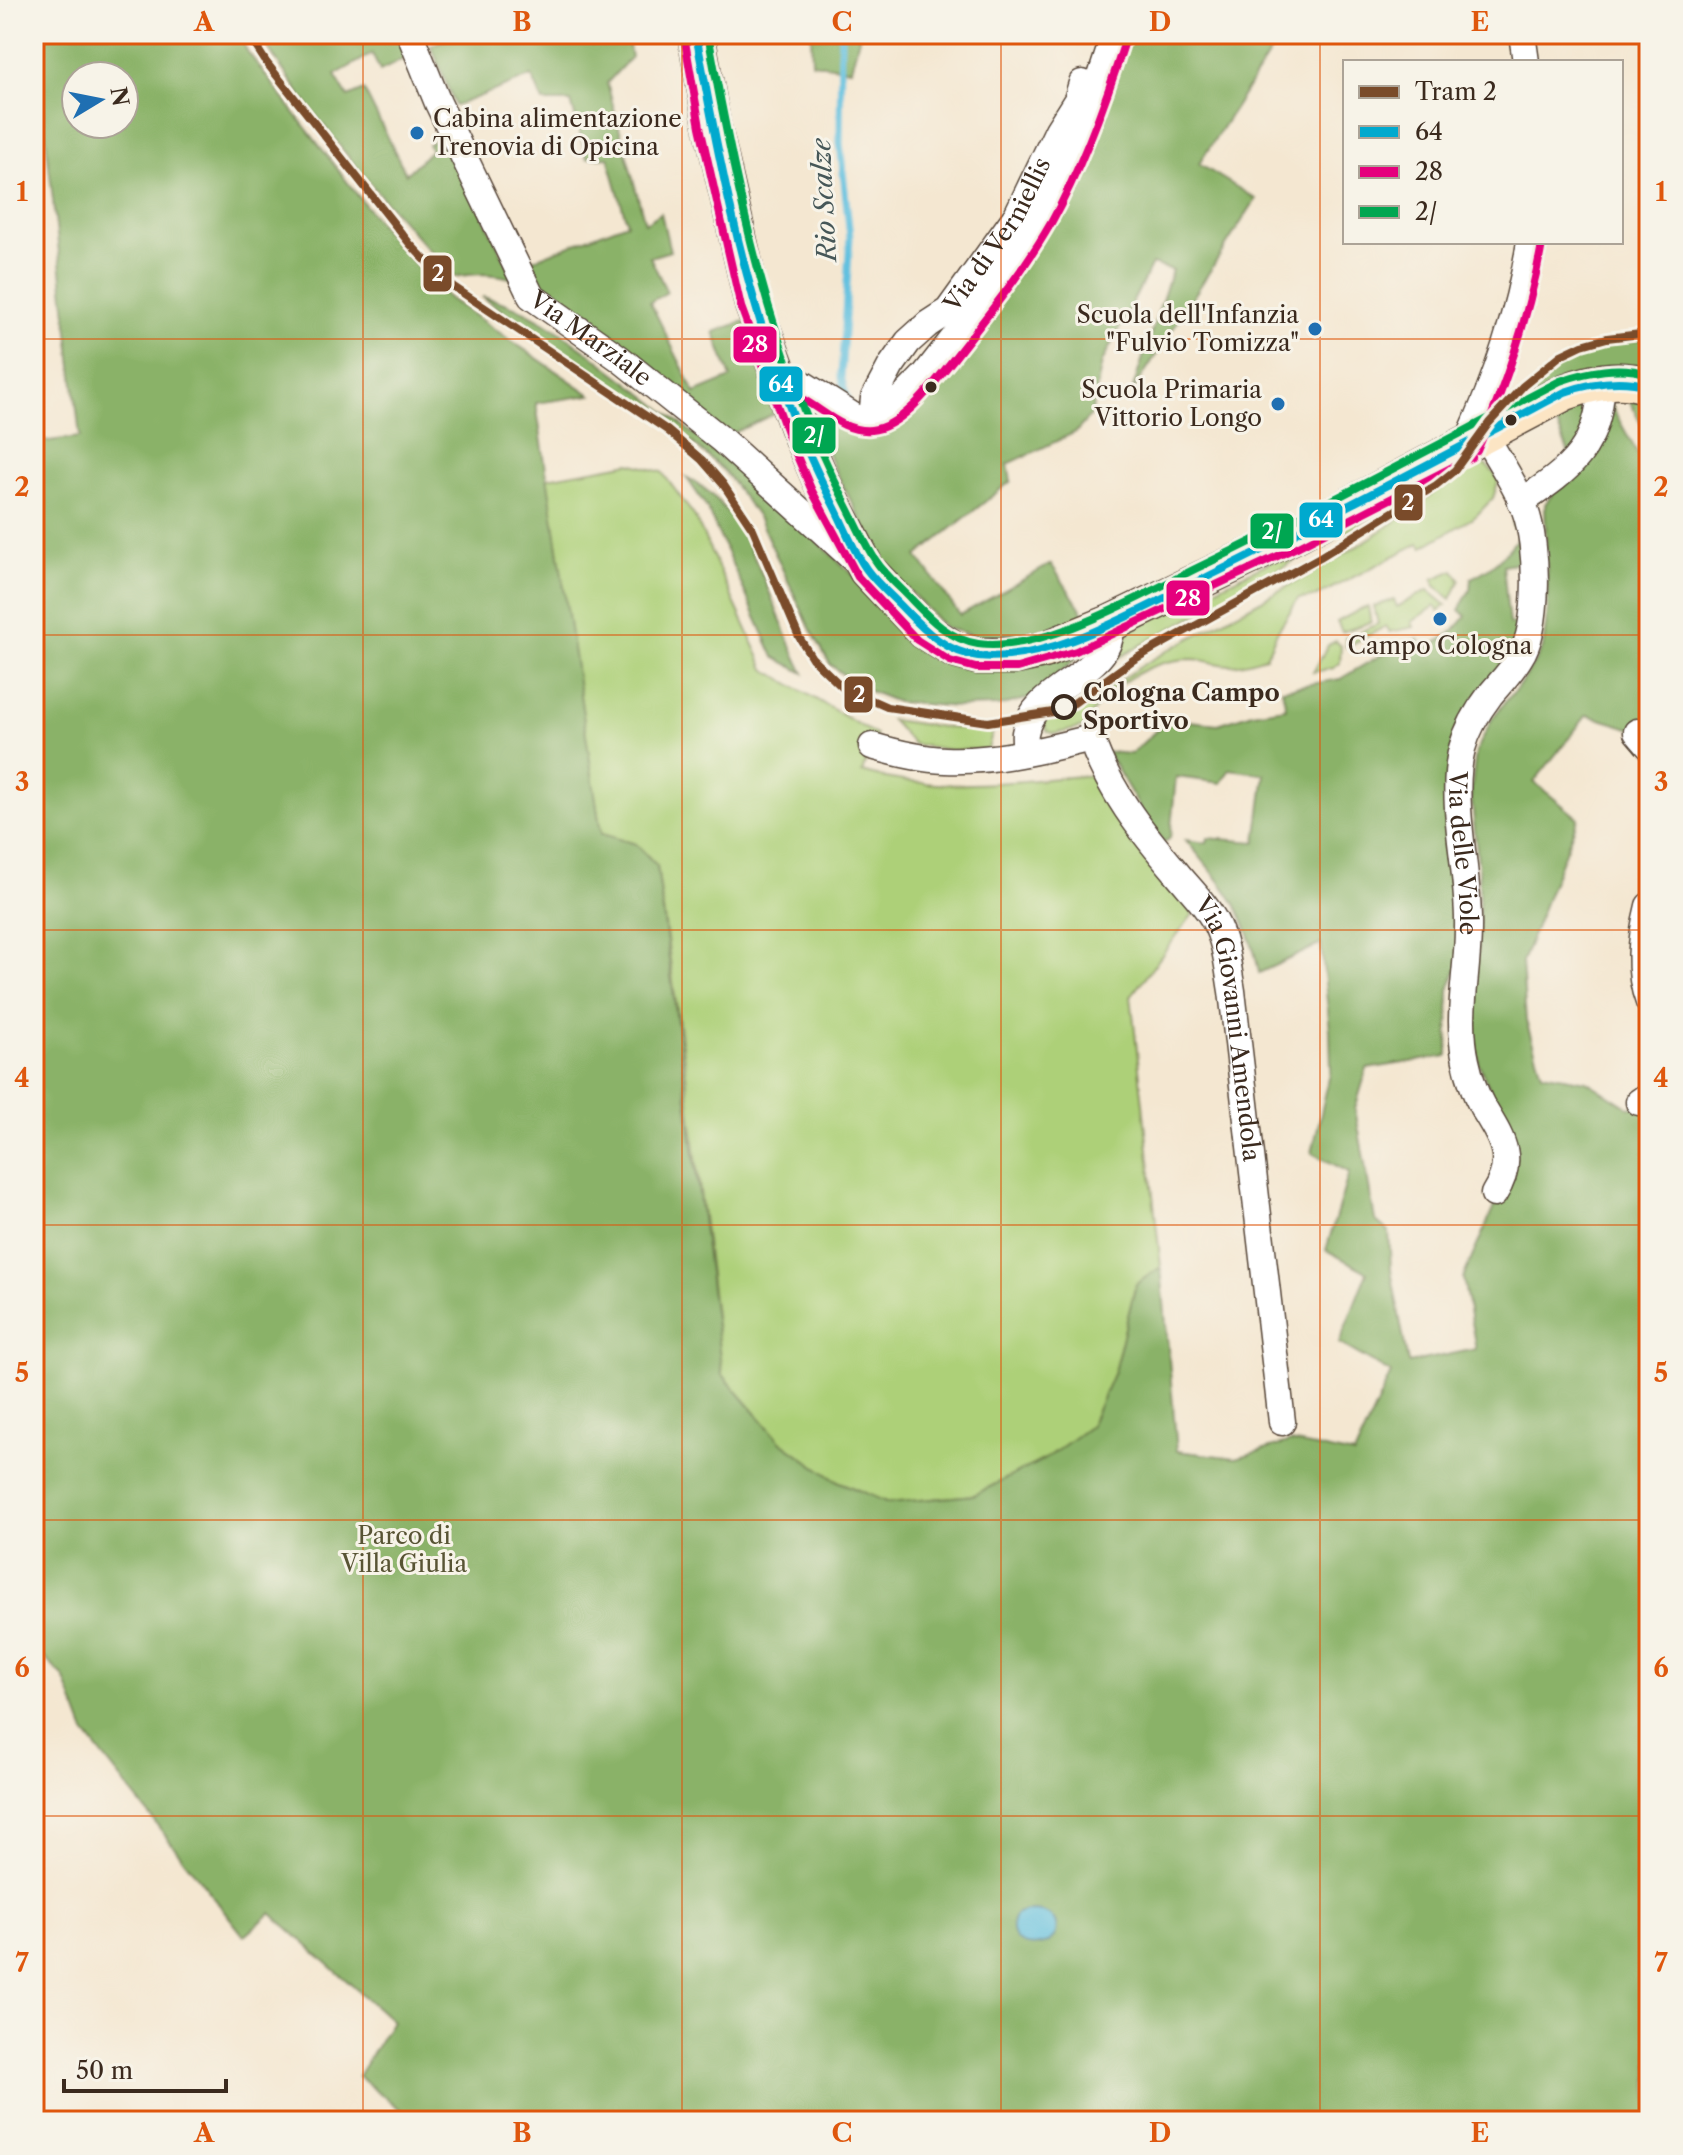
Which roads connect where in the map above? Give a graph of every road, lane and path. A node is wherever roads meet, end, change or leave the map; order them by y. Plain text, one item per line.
1 (410, 34) edge
2 (696, 34) edge
3 (1100, 34) edge
4 (1115, 34) edge
5 (1522, 34) edge
6 (1526, 60) edge
7 (1530, 244) edge
8 (780, 379) junction
9 (1602, 382) junction
10 (1649, 386) edge
11 (872, 418) junction
12 (1476, 441) junction
13 (1521, 502) junction
14 (867, 570) junction
15 (1111, 623) junction
16 (872, 746) dead end
17 (1026, 752) junction
18 (1649, 906) edge
19 (1649, 1002) edge
20 (1494, 1194) dead end
21 (1282, 1422) dead end

1 - 14 street, Via Marziale
2 - 8 main road
3 - 11 street, Via di Verniellis
4 - 11 street, Via di Verniellis
5 - 6 street
7 - 12 street
8 - 11 street
8 - 14 main road
9 - 10 main road
9 - 12 main road
9 - 13 street
12 - 13 street, Via delle Viole
12 - 15 main road
13 - 20 street, Via delle Viole
14 - 15 main road
15 - 17 street
16 - 17 street, Via Giovanni Amendola
17 - 21 street, Via Giovanni Amendola
18 - 19 street

